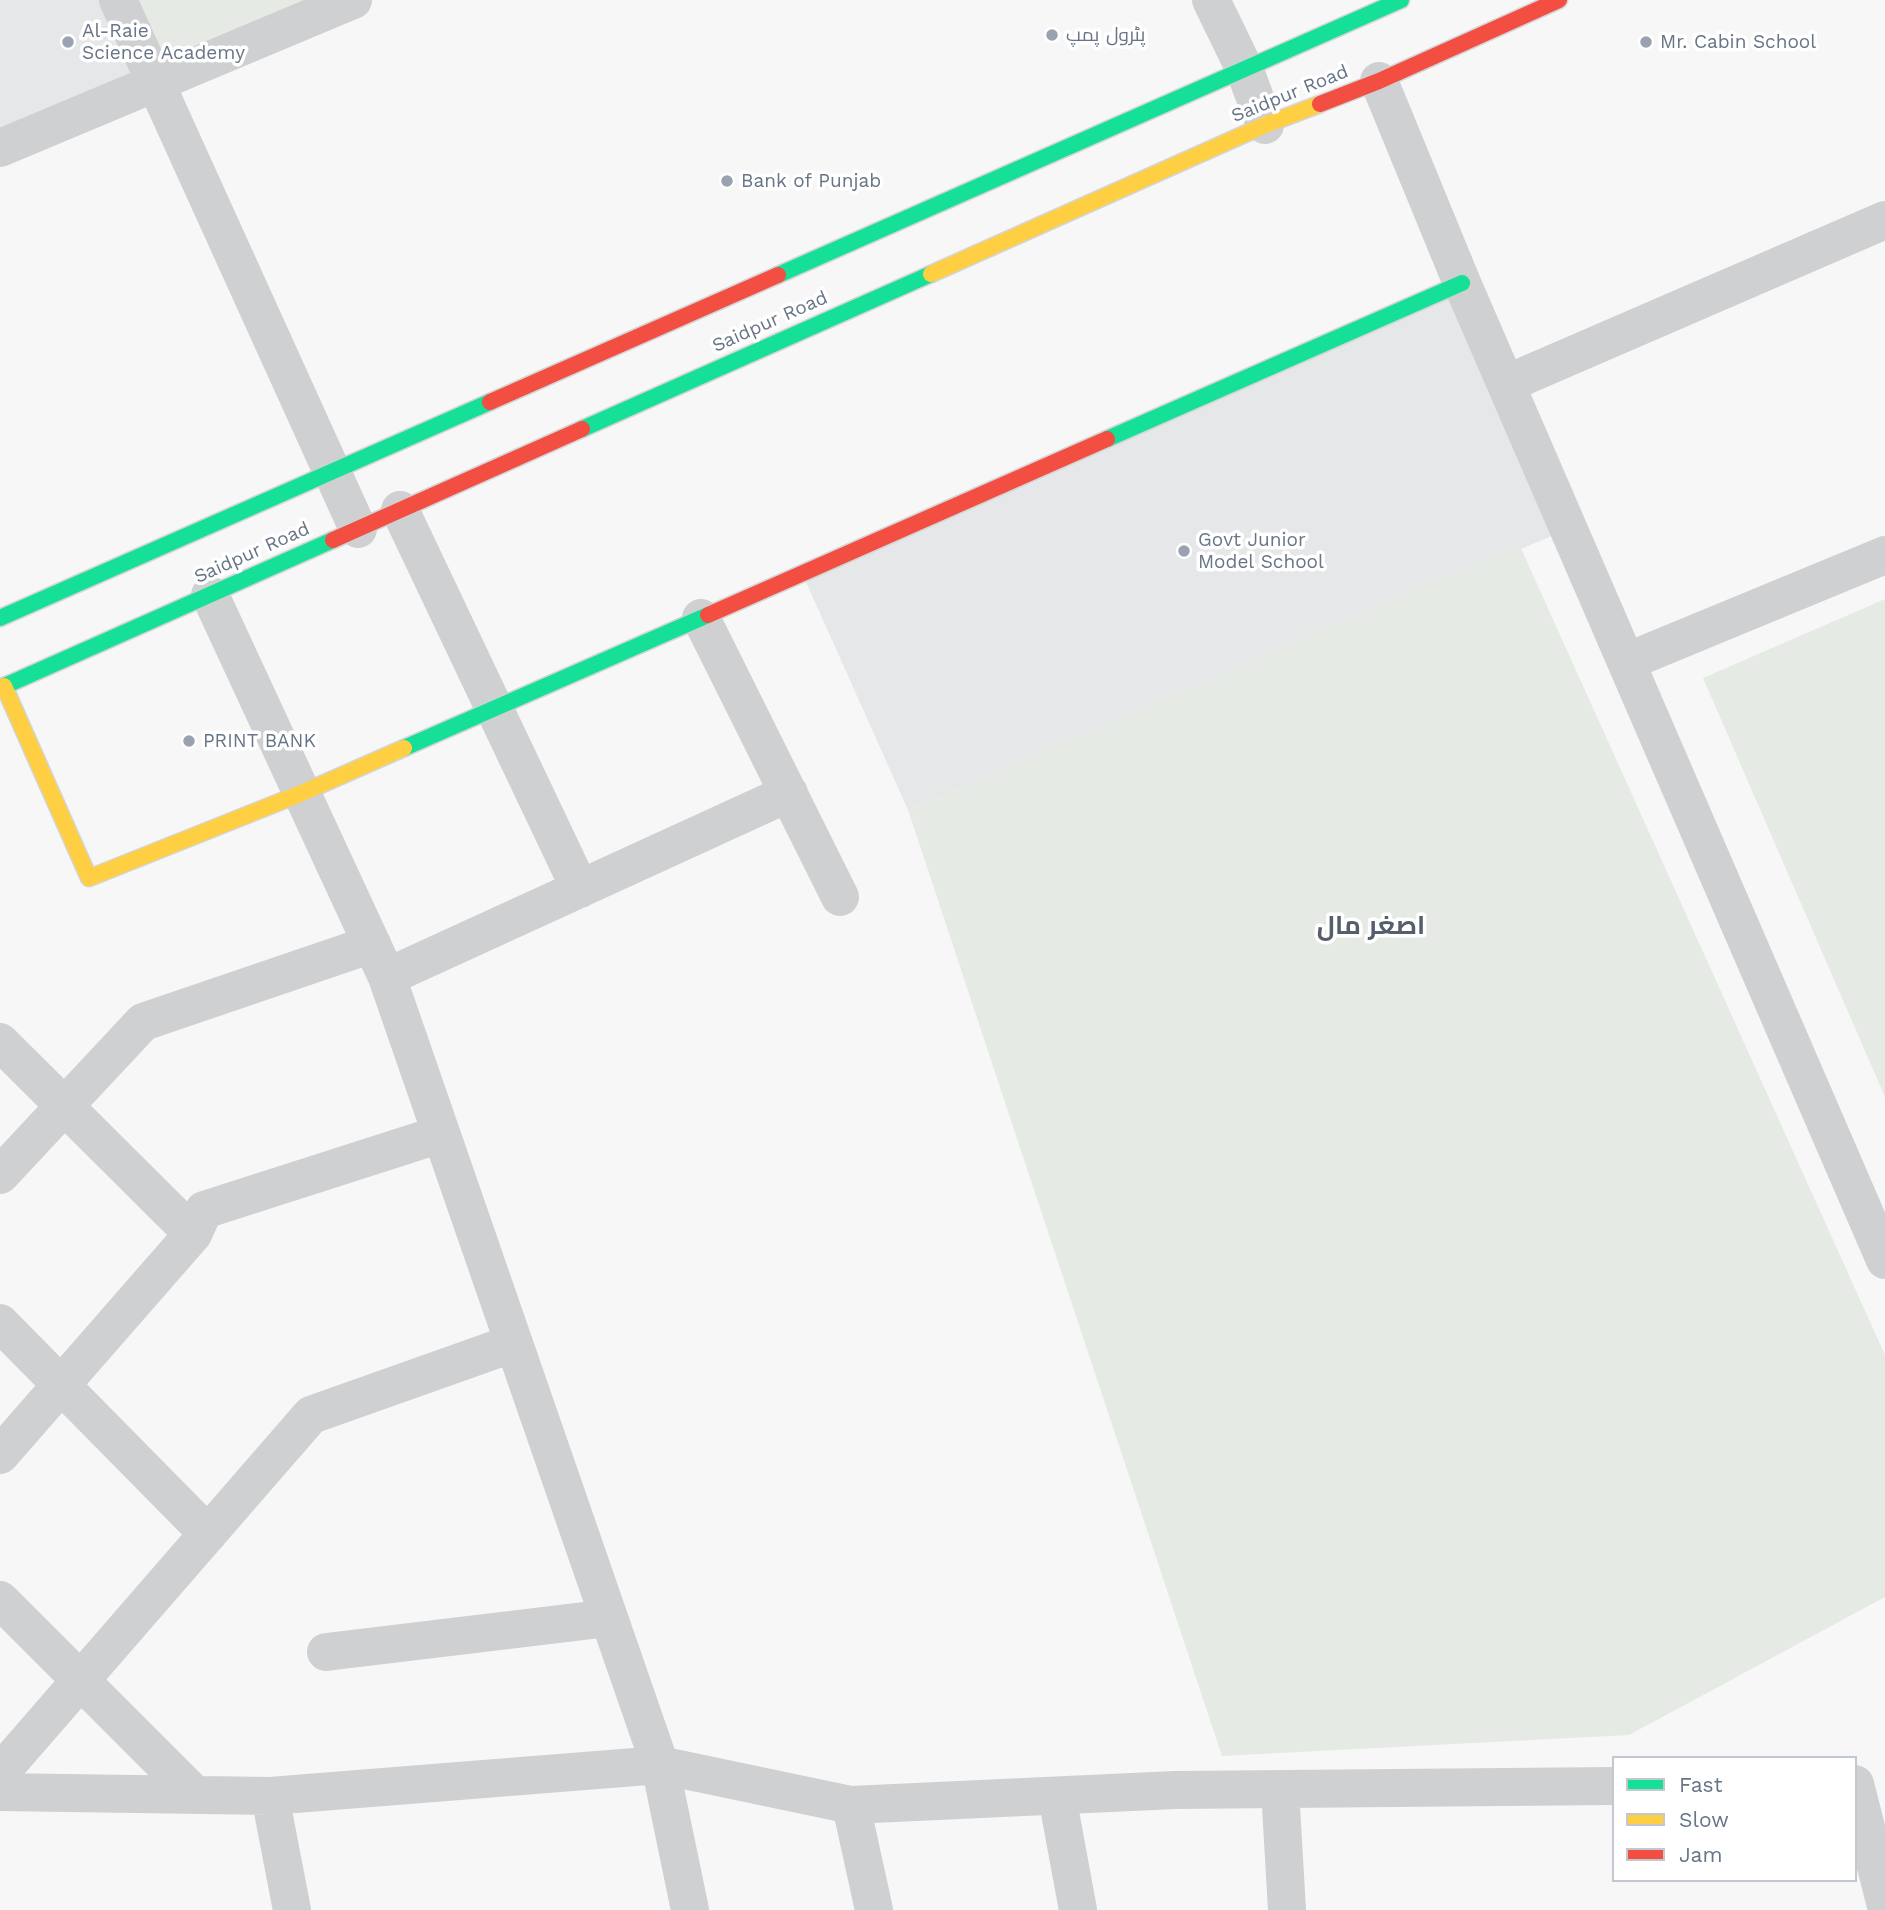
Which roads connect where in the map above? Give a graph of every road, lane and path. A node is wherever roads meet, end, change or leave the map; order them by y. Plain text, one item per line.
1 (118, 0) edge
2 (353, 0) edge
3 (1211, 0) edge
4 (1401, 0) edge
5 (1559, 0) edge
6 (1244, 68) junction
7 (1379, 81) junction
8 (155, 83) junction
9 (1265, 125) junction
10 (0, 148) edge
11 (1885, 220) edge
12 (1462, 283) junction
13 (1506, 384) junction
14 (331, 472) junction
15 (400, 510) junction
16 (358, 529) junction
17 (1885, 555) edge
18 (210, 595) junction
19 (0, 618) edge
20 (701, 618) junction
21 (1626, 662) junction
22 (2, 687) edge
23 (494, 708) junction
24 (302, 793) junction
25 (789, 793) junction
26 (580, 888) junction
27 (840, 897) dead end
28 (379, 960) junction
29 (0, 1042) edge
30 (64, 1105) junction
31 (441, 1134) junction
32 (0, 1175) edge
33 (193, 1234) junction
34 (1885, 1260) edge
35 (0, 1323) edge
36 (514, 1343) junction
37 (61, 1385) junction
38 (0, 1455) edge
39 (208, 1534) junction
40 (0, 1600) edge
41 (609, 1618) junction
42 (326, 1652) dead end
43 (81, 1680) junction
44 (660, 1765) junction
45 (0, 1773) edge
46 (1857, 1784) edge
47 (1885, 1784) edge
48 (1612, 1786) edge
49 (1280, 1789) junction
50 (0, 1792) edge
51 (1857, 1792) edge
52 (195, 1795) junction
53 (270, 1796) junction
54 (1057, 1796) junction
55 (851, 1805) junction
56 (1885, 1902) edge
57 (292, 1910) edge
58 (690, 1910) edge
59 (874, 1910) edge
60 (1078, 1910) edge
61 (1287, 1910) edge

1 - 8 street
2 - 8 street
3 - 6 street
4 - 6 main road, Saidpur Road
5 - 7 main road, Saidpur Road
6 - 9 street
6 - 14 main road, Saidpur Road
7 - 9 main road, Saidpur Road
7 - 12 street
8 - 10 street
8 - 14 street
9 - 15 main road, Saidpur Road
11 - 13 street
12 - 13 street
12 - 20 main road
13 - 21 street
14 - 16 street
14 - 19 main road, Saidpur Road
15 - 16 main road, Saidpur Road
15 - 23 street
16 - 18 main road, Saidpur Road
17 - 21 street
18 - 22 main road, Saidpur Road
18 - 24 street
20 - 23 main road
20 - 25 street
21 - 34 street
22 - 24 main road
23 - 24 main road
23 - 26 street
24 - 28 street
25 - 26 street
25 - 27 street
26 - 28 street
28 - 30 street
28 - 31 street
29 - 30 street
30 - 32 street
30 - 33 street
31 - 33 street
31 - 36 street
33 - 37 street
35 - 37 street
36 - 39 street
36 - 41 street
37 - 38 street
37 - 39 street
39 - 43 street
40 - 43 street
41 - 42 street
41 - 44 street
43 - 45 street
43 - 52 street
44 - 53 street
44 - 55 street
44 - 58 street
46 - 47 street
48 - 49 street
49 - 54 street
49 - 61 street
50 - 52 street
51 - 56 street
52 - 53 street
53 - 57 street
54 - 55 street
54 - 60 street
55 - 59 street

